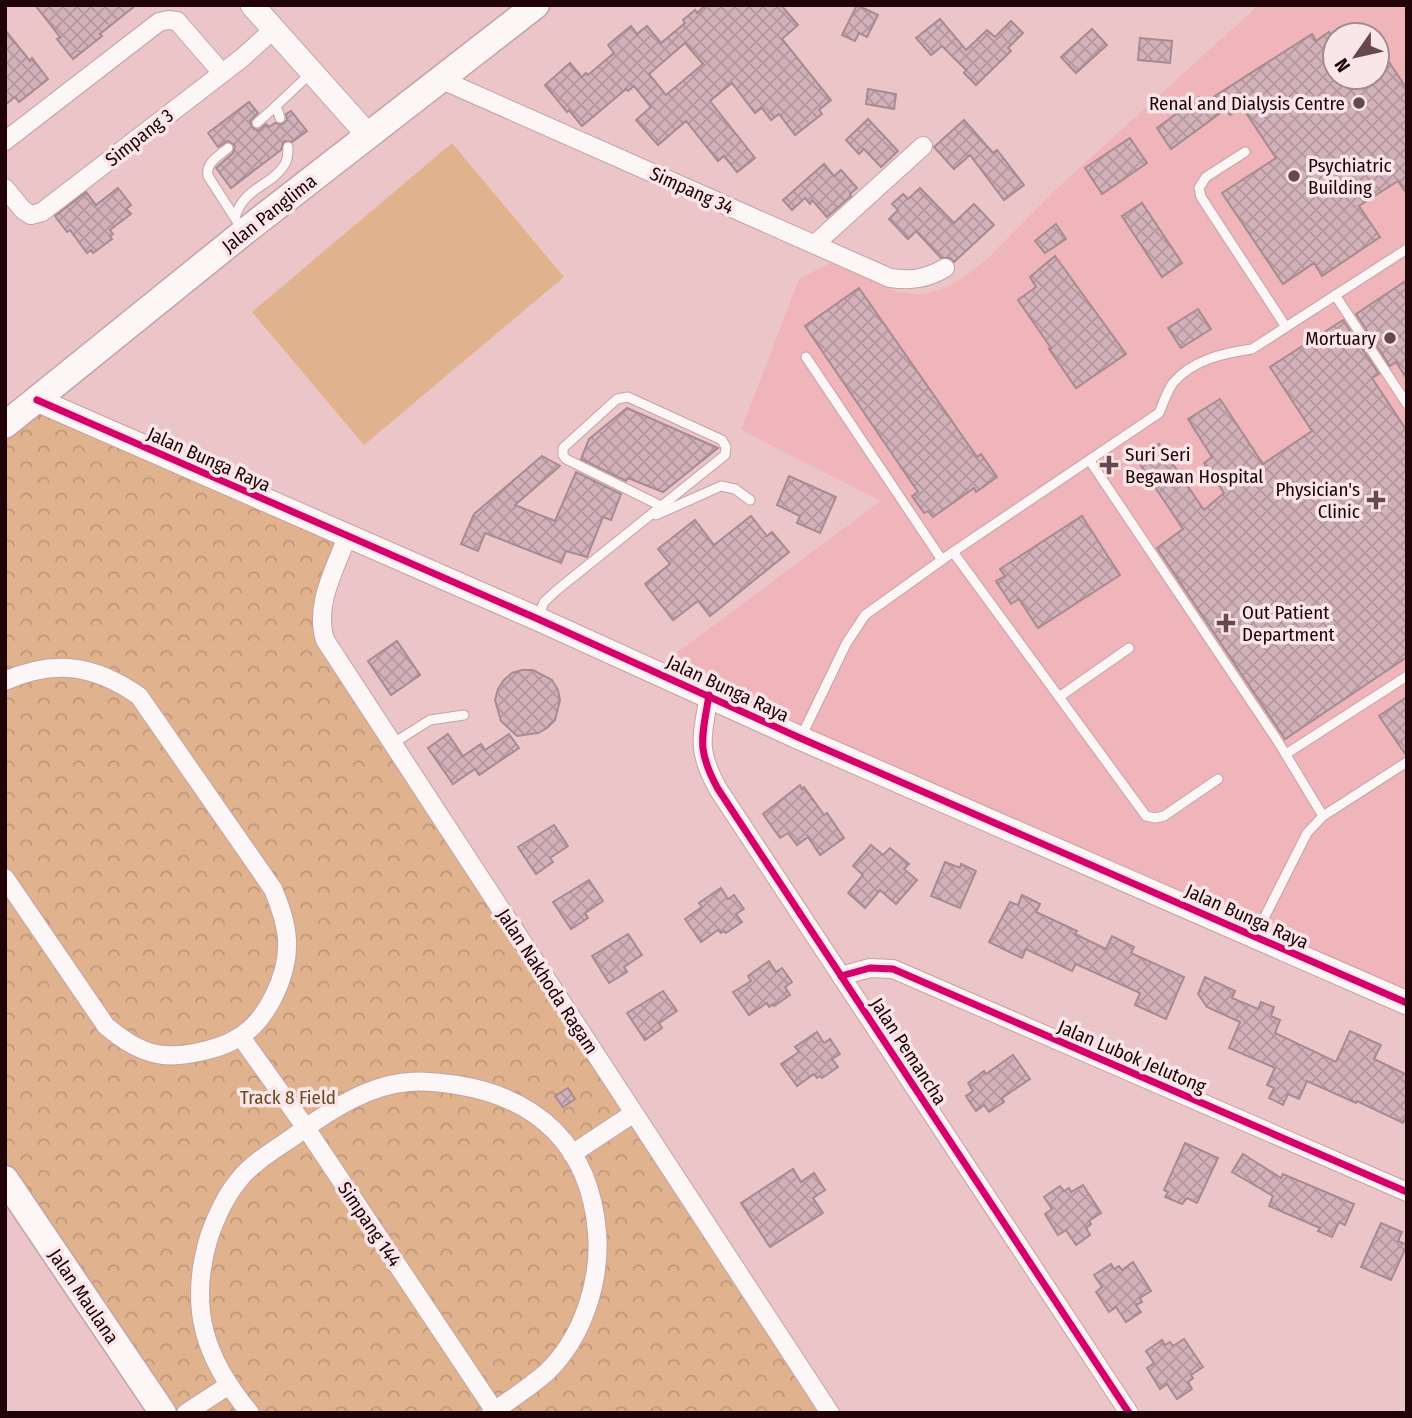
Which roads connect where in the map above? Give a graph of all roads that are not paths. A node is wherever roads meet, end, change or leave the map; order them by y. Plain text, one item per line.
1 (252, 5) edge
2 (536, 5) edge
3 (274, 29) junction
4 (312, 72) junction
5 (222, 73) junction
6 (440, 79) junction
7 (276, 106) junction
8 (280, 118) dead end
9 (257, 123) dead end
10 (368, 135) junction
11 (5, 141) edge
12 (922, 146) dead end
13 (288, 147) dead end
14 (228, 148) dead end
15 (1245, 152) dead end
16 (5, 188) edge
17 (240, 225) junction
18 (815, 244) junction
19 (1407, 249) edge
20 (945, 268) dead end
21 (1335, 295) junction
22 (1286, 327) junction
23 (806, 357) dead end
24 (37, 400) junction
25 (1407, 404) edge
26 (5, 425) edge
27 (1090, 461) junction
28 (750, 500) dead end
29 (661, 506) junction
30 (642, 522) junction
31 (347, 537) junction
32 (953, 552) junction
33 (942, 560) junction
34 (538, 619) junction
35 (1129, 648) dead end
36 (1407, 676) edge
37 (5, 681) edge
38 (709, 695) junction
39 (1059, 697) junction
40 (464, 715) dead end
41 (800, 738) junction
42 (393, 744) junction
43 (1286, 754) junction
44 (1407, 762) edge
45 (1218, 779) dead end
46 (1323, 816) junction
47 (5, 878) edge
48 (1254, 937) junction
49 (841, 976) junction
50 (1407, 1003) edge
51 (241, 1037) junction
52 (634, 1113) junction
53 (306, 1128) junction
54 (572, 1154) junction
55 (5, 1179) edge
56 (1407, 1192) edge
57 (229, 1385) junction
58 (494, 1412) edge
59 (163, 1413) edge
60 (186, 1413) edge
61 (250, 1413) edge
62 (830, 1413) edge
63 (1129, 1413) edge

1 - 3 street
2 - 6 main road, Jalan Panglima
3 - 4 street
3 - 5 street, Simpang 3
4 - 7 lane
4 - 10 street
5 - 11 street
5 - 16 street, Simpang 3
6 - 10 main road, Jalan Panglima
6 - 18 street, Simpang 34
7 - 8 lane
7 - 9 lane
10 - 17 main road, Jalan Panglima
12 - 18 street
13 - 17 lane
14 - 17 lane
15 - 22 lane
17 - 24 main road, Jalan Panglima
18 - 20 street, Simpang 34
19 - 21 lane
21 - 22 lane
21 - 25 lane
22 - 27 lane
23 - 33 lane
24 - 26 main road, Jalan Panglima
24 - 31 street, Jalan Bunga Raya
27 - 32 lane
27 - 43 lane
28 - 30 lane
29 - 29 lane
29 - 30 lane
30 - 34 lane
31 - 34 street, Jalan Bunga Raya
31 - 42 street, Jalan Nakhoda Ragam
32 - 33 lane
32 - 39 lane
33 - 41 lane
34 - 38 street, Jalan Bunga Raya
35 - 39 lane
36 - 43 lane
37 - 51 street
38 - 41 street, Jalan Bunga Raya
38 - 49 street, Jalan Pemancha
39 - 45 lane
40 - 42 lane
41 - 48 street, Jalan Bunga Raya
42 - 52 street, Jalan Nakhoda Ragam
43 - 46 lane
44 - 46 lane
46 - 48 lane
47 - 51 street
48 - 50 street, Jalan Bunga Raya
49 - 56 street, Jalan Lubok Jelutong
49 - 63 street, Jalan Pemancha
51 - 53 street, Simpang 144
52 - 54 street
52 - 62 street, Jalan Nakhoda Ragam
53 - 54 street
53 - 57 street
53 - 58 street, Simpang 144
54 - 58 street
55 - 59 main road, Jalan Maulana
57 - 60 street
57 - 61 street

